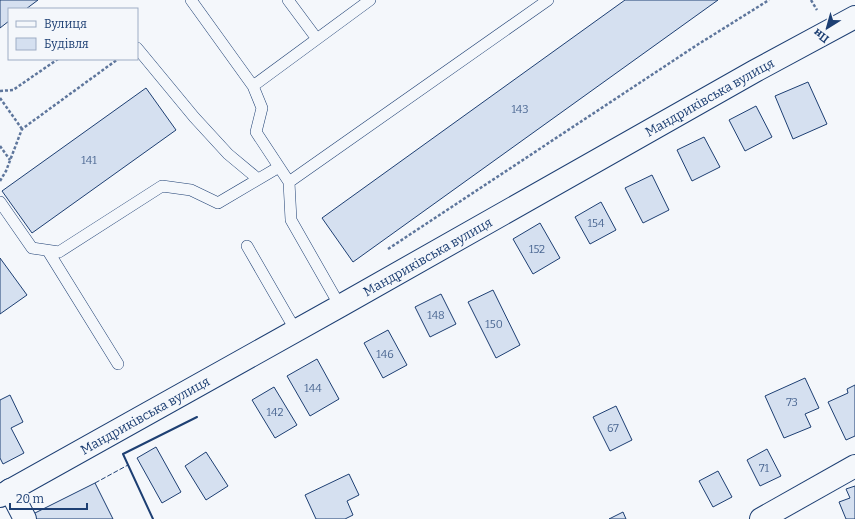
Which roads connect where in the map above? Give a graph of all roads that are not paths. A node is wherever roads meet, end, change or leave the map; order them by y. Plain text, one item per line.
1 (191, 0) edge
2 (288, 0) edge
3 (370, 0) edge
4 (548, 0) edge
5 (855, 17) edge
6 (317, 39) junction
7 (138, 49) edge
8 (253, 86) junction
9 (279, 167) junction
10 (258, 180) junction
11 (289, 182) junction
12 (0, 202) edge
13 (247, 246) dead end
14 (48, 250) junction
15 (340, 306) junction
16 (296, 330) junction
17 (118, 364) dead end
18 (855, 466) edge
19 (5, 493) edge
20 (24, 519) edge
21 (761, 519) edge

1 - 8 lane
2 - 6 lane
3 - 6 lane
4 - 11 lane
5 - 15 street, Мандриківська вулиця
6 - 8 lane
7 - 10 lane
8 - 9 lane
9 - 10 lane
9 - 11 lane
10 - 14 lane
11 - 15 lane
12 - 14 lane
13 - 16 lane
14 - 17 lane
15 - 16 street, Мандриківська вулиця
16 - 19 street, Мандриківська вулиця
18 - 21 street
19 - 20 street

